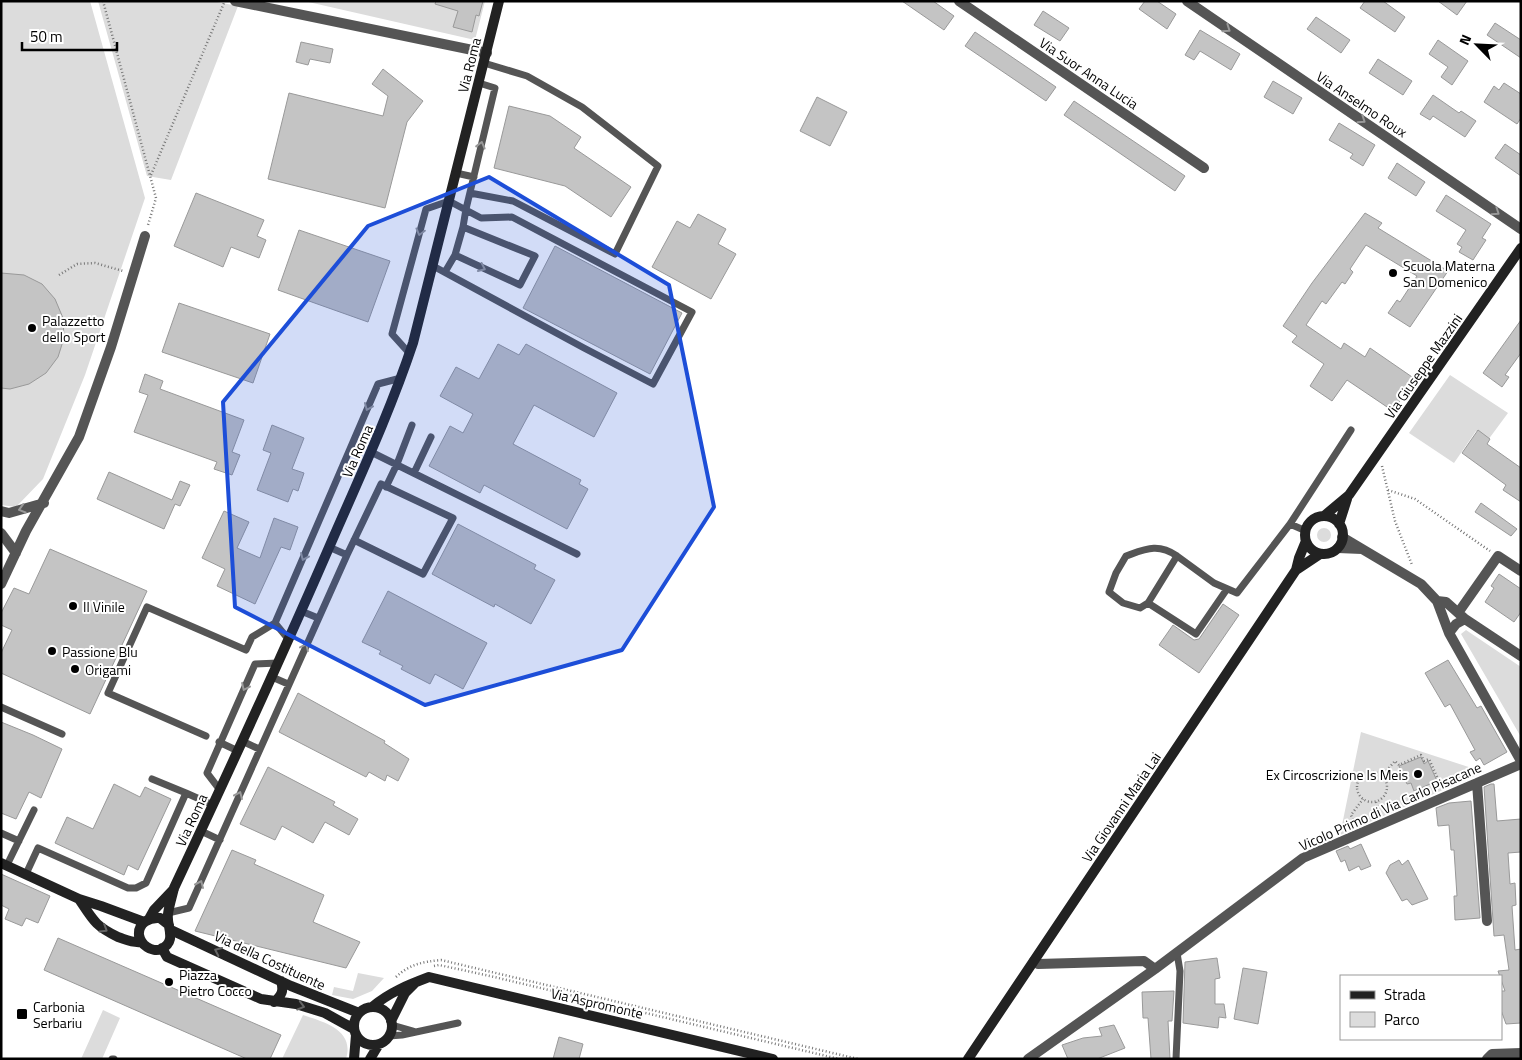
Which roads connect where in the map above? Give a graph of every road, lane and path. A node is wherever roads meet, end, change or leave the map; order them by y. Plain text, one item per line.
1 (103, 1) edge
2 (225, 1) edge
3 (235, 1) edge
4 (499, 1) edge
5 (959, 1) edge
6 (1187, 1) edge
7 (486, 58) junction
8 (479, 83) junction
9 (1204, 168) dead end
10 (456, 173) junction
11 (151, 177) junction
12 (474, 177) junction
13 (470, 193) junction
14 (449, 201) junction
15 (466, 209) junction
16 (463, 227) junction
17 (1521, 229) edge
18 (145, 236) joint
19 (1521, 248) edge
20 (455, 255) junction
21 (433, 266) junction
22 (445, 272) junction
23 (133, 274) junction
24 (59, 275) dead end
25 (410, 354) junction
26 (401, 378) junction
27 (412, 425) dead end
28 (1352, 430) dead end
29 (431, 437) dead end
30 (371, 452) junction
31 (1377, 457) junction
32 (397, 464) junction
33 (414, 473) junction
34 (386, 487) junction
35 (1388, 490) junction
36 (46, 498) junction
37 (1347, 498) junction
38 (1, 512) edge
39 (1324, 516) junction
40 (1290, 524) junction
41 (1339, 524) junction
42 (1, 533) edge
43 (1306, 536) junction
44 (1342, 537) junction
45 (354, 540) junction
46 (329, 547) junction
47 (1338, 548) junction
48 (1362, 549) junction
49 (577, 554) dead end
50 (1320, 554) junction
51 (15, 555) junction
52 (347, 555) junction
53 (1177, 556) junction
54 (1498, 556) junction
55 (1, 558) edge
56 (1412, 565) dead end
57 (1296, 570) junction
58 (1521, 571) edge
59 (1, 584) edge
60 (1227, 589) junction
61 (1437, 600) junction
62 (1148, 603) junction
63 (301, 610) junction
64 (1462, 616) junction
65 (318, 618) junction
66 (274, 623) junction
67 (1449, 633) junction
68 (289, 640) junction
69 (1521, 656) edge
70 (278, 663) junction
71 (272, 677) junction
72 (288, 684) junction
73 (1, 707) edge
74 (62, 734) dead end
75 (206, 736) dead end
76 (242, 741) junction
77 (219, 742) junction
78 (259, 750) junction
79 (238, 751) junction
80 (1521, 762) edge
81 (1382, 776) junction
82 (152, 779) dead end
83 (1477, 783) junction
84 (220, 790) junction
85 (186, 793) junction
86 (1445, 796) junction
87 (1363, 799) junction
88 (213, 805) junction
89 (34, 810) dead end
90 (1351, 815) dead end
91 (201, 831) junction
92 (1, 833) edge
93 (19, 840) junction
94 (220, 840) junction
95 (4, 864) edge
96 (26, 874) junction
97 (174, 888) junction
98 (79, 900) junction
99 (168, 913) junction
100 (146, 921) junction
101 (1487, 921) dead end
102 (170, 928) junction
103 (141, 942) junction
104 (162, 948) junction
105 (1177, 953) junction
106 (1034, 962) junction
107 (432, 966) dead end
108 (424, 967) dead end
109 (1155, 970) junction
110 (281, 981) junction
111 (416, 982) junction
112 (274, 1002) junction
113 (372, 1007) junction
114 (359, 1013) junction
115 (391, 1023) junction
116 (458, 1023) dead end
117 (355, 1032) junction
118 (416, 1032) junction
119 (389, 1036) junction
120 (379, 1044) junction
121 (1521, 1053) edge
122 (1490, 1056) edge
123 (354, 1059) edge
124 (370, 1059) edge
125 (773, 1059) edge
126 (839, 1059) edge
127 (858, 1059) edge
128 (968, 1059) edge
129 (1028, 1059) edge
130 (1176, 1059) edge

1 - 11 path
2 - 11 path
3 - 7 street
4 - 7 main road, Via Roma
5 - 9 street, Via Suor Anna Lucia
6 -> 17 street, Via Anselmo Roux
7 - 8 main road, Via Roma
7 - 13 lane
8 - 10 main road, Via Roma
12 -> 8 lane
10 - 12 lane
10 - 14 main road, Via Roma
11 - 18 path
12 - 13 lane
13 - 15 lane
14 - 15 lane
14 - 21 main road, Via Roma
14 -> 25 lane
15 - 16 lane
15 - 22 lane
16 - 20 lane
20 -> 16 lane
18 - 23 street
19 - 31 main road, Via Giuseppe Mazzini
20 - 22 lane
21 - 22 lane
21 - 25 main road, Via Roma
23 - 24 path
23 - 36 street
25 - 26 main road, Via Roma
26 - 30 main road, Via Roma
26 -> 66 lane
27 - 32 lane
28 - 40 lane
29 - 33 lane
30 - 32 lane
30 - 46 main road, Via Roma
31 - 35 path
31 - 37 main road, Via Giuseppe Mazzini
32 - 33 lane
32 - 34 lane
33 - 49 lane
34 - 45 lane
34 - 45 lane
35 - 54 path
35 - 56 path
36 -> 38 street
36 - 51 street
37 - 39 main road, Via Giuseppe Mazzini
37 - 41 main road, Via Giuseppe Mazzini
39 - 41 main road
39 - 43 main road
40 - 43 lane
40 - 60 lane
41 - 44 main road
42 - 51 street
43 - 50 main road
43 - 57 main road, Via Giovanni Maria Lai
44 - 47 main road
44 - 48 street
45 - 52 lane
46 - 52 lane
46 - 63 main road, Via Roma
47 - 48 street
47 - 50 main road
48 - 61 street
50 - 57 main road, Via Giovanni Maria Lai
51 - 55 street
51 - 59 street
52 - 65 lane
53 - 60 lane
53 - 62 lane
53 - 62 lane
54 - 58 street
54 - 64 street
57 - 106 main road, Via Giovanni Maria Lai
60 - 62 lane
61 - 64 street
61 - 67 street
63 - 65 lane
63 - 68 main road, Via Roma
64 - 67 street
64 - 69 street
72 -> 65 lane
66 - 68 lane
66 - 75 lane
67 - 80 street
68 - 70 main road, Via Roma
70 - 71 main road, Via Roma
70 -> 77 lane
71 - 72 lane
71 - 76 main road, Via Roma
72 - 78 lane
73 - 74 lane
76 - 78 lane
76 - 79 main road, Via Roma
77 - 79 lane
77 - 84 lane
94 -> 78 lane
79 - 84 main road, Via Roma
80 - 83 street, Vicolo Primo di Via Carlo Pisacane
81 - 86 path
81 - 87 path
81 - 87 path
82 - 85 lane
83 - 86 street, Vicolo Primo di Via Carlo Pisacane
83 - 101 street
84 - 88 main road, Via Roma
85 - 88 lane
85 - 96 lane
86 - 105 street, Vicolo Primo di Via Carlo Pisacane
87 - 90 path
88 - 91 main road, Via Roma
89 - 93 lane
91 - 94 lane
91 - 97 main road, Via Roma
92 - 93 lane
93 - 95 lane
99 -> 94 lane
95 - 96 main road
96 - 98 main road
97 - 99 main road, Via Roma
97 - 100 main road, Via Roma
98 - 100 main road
98 -> 103 main road
99 - 102 main road, Via Roma
100 - 102 main road
100 - 103 main road
102 - 104 main road
110 -> 102 main road, Via della Costituente
103 - 104 main road
104 - 112 main road, Via della Costituente
105 - 109 street, Vicolo Primo di Via Carlo Pisacane
105 - 130 lane
106 - 109 street
106 - 128 main road, Via Giovanni Maria Lai
107 - 126 path
108 - 127 path
109 - 129 street, Vicolo Primo di Via Carlo Pisacane
110 - 112 main road
110 - 114 main road, Via della Costituente
111 - 113 main road, Via Aspromonte
111 - 115 main road
111 - 125 main road, Via Aspromonte
112 -> 117 main road, Via della Costituente
113 - 114 main road
113 - 115 main road
114 - 117 main road
115 - 118 lane
115 - 119 main road
116 - 118 lane
117 - 120 main road
117 - 123 main road
118 - 119 lane
119 - 120 main road
120 - 124 main road
121 - 122 street

